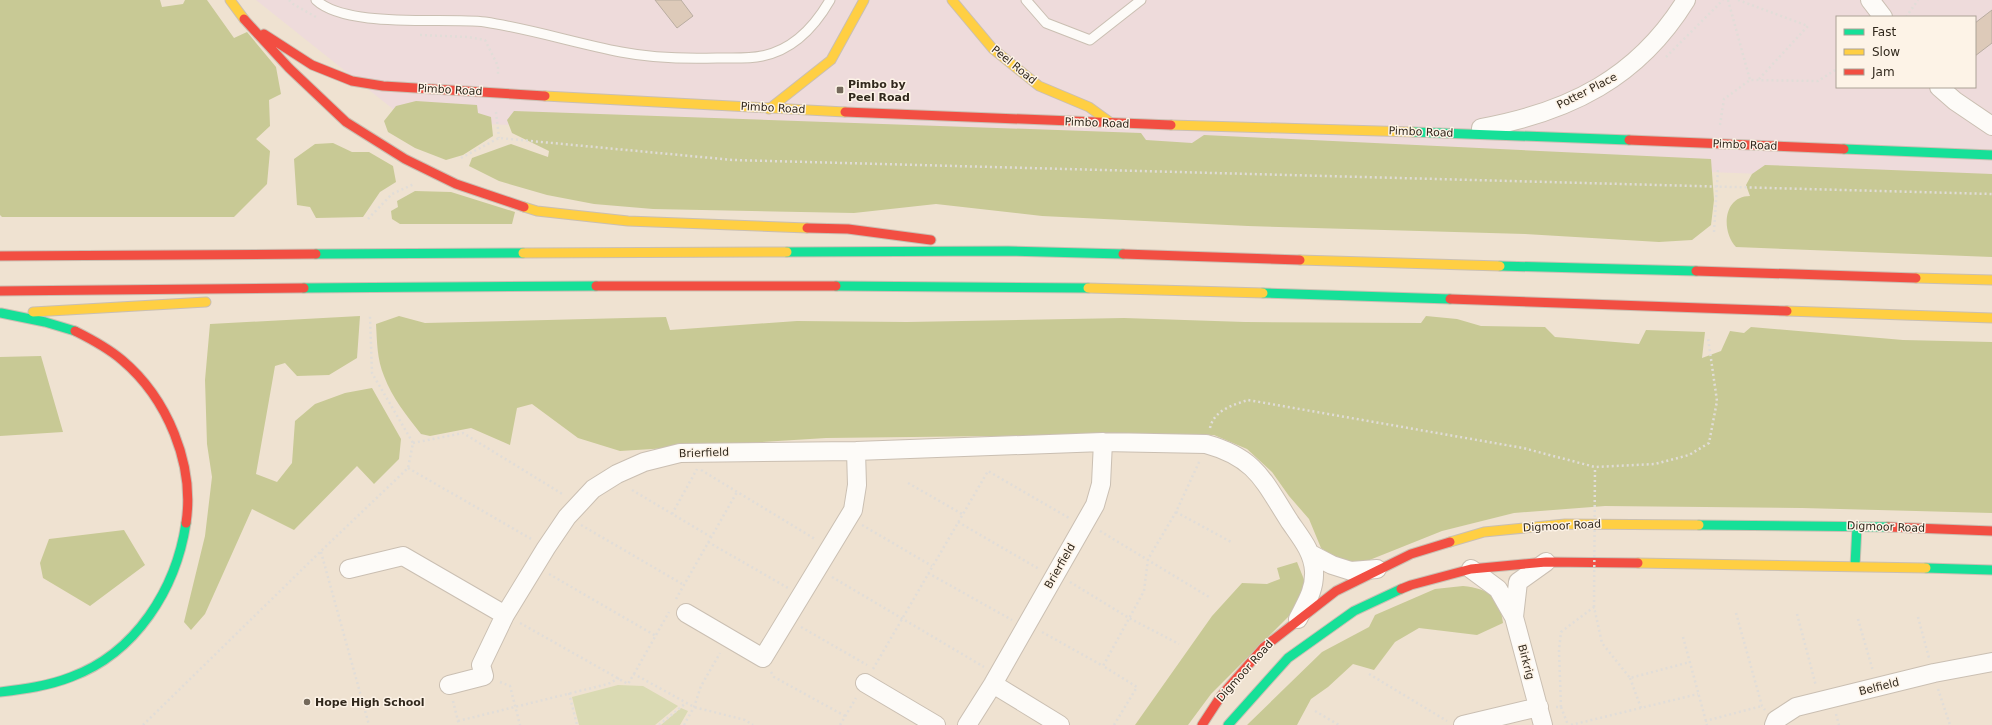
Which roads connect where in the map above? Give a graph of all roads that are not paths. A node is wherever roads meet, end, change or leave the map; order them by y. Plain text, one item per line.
1 (230, 0) edge
2 (316, 0) edge
3 (830, 0) edge
4 (864, 0) edge
5 (952, 0) edge
6 (1026, 0) edge
7 (1141, 0) edge
8 (1686, 0) edge
9 (1870, 0) edge
10 (1882, 16) edge
11 (244, 19) junction
12 (1941, 88) edge
13 (769, 108) junction
14 (1111, 123) junction
15 (1992, 126) edge
16 (1457, 133) junction
17 (1992, 155) edge
18 (1008, 251) junction
19 (0, 256) edge
20 (1992, 280) edge
21 (336, 289) junction
22 (0, 291) edge
23 (243, 298) dead end
24 (219, 301) dead end
25 (0, 313) edge
26 (1992, 318) edge
27 (1103, 442) junction
28 (856, 451) junction
29 (1857, 526) junction
30 (1992, 530) edge
31 (1311, 554) junction
32 (1546, 562) junction
33 (1855, 566) junction
34 (1471, 568) junction
35 (348, 569) dead end
36 (1378, 569) junction
37 (1992, 570) edge
38 (676, 609) road end
39 (505, 615) junction
40 (1514, 616) junction
41 (1297, 620) junction
42 (1992, 662) edge
43 (869, 676) road end
44 (995, 679) junction
45 (448, 685) road end
46 (0, 692) edge
47 (1539, 707) junction
48 (1775, 722) edge
49 (936, 725) edge
50 (967, 725) edge
51 (1060, 725) edge
52 (1202, 725) edge
53 (1228, 725) edge
54 (1463, 725) edge
55 (1543, 725) edge

1 - 11 main road, Pimbo Road
2 - 3 lane
4 - 13 main road
5 - 14 main road, Peel Road
6 - 7 lane
8 - 16 street, Potter Place
9 - 10 street
11 - 13 main road, Pimbo Road
11 - 18 main road
12 - 15 street
13 - 14 main road, Pimbo Road
14 - 16 main road, Pimbo Road
16 - 17 main road, Pimbo Road
18 - 19 main road
18 - 20 main road
21 - 22 main road
21 - 23 main road
21 - 26 main road
24 - 25 main road
25 - 46 main road
27 - 28 street, Brierfield
27 - 31 street, Brierfield
27 - 44 street, Brierfield
28 - 38 street
28 - 39 street, Brierfield
29 - 30 main road, Digmoor Road
29 - 33 main road
29 - 36 main road, Digmoor Road
31 - 36 street, Brierfield
31 - 41 street, Brierfield
32 - 33 main road
32 - 34 main road
32 - 40 street, Birkrig
33 - 37 main road
34 - 40 street, Birkrig
34 - 53 main road
35 - 39 street
36 - 41 main road, Digmoor Road
39 - 45 street, Brierfield
40 - 47 street, Birkrig
41 - 52 main road, Digmoor Road
42 - 48 street, Belfield
43 - 49 street
44 - 50 street, Brierfield
44 - 51 street
47 - 54 street
47 - 55 street, Birkrig

